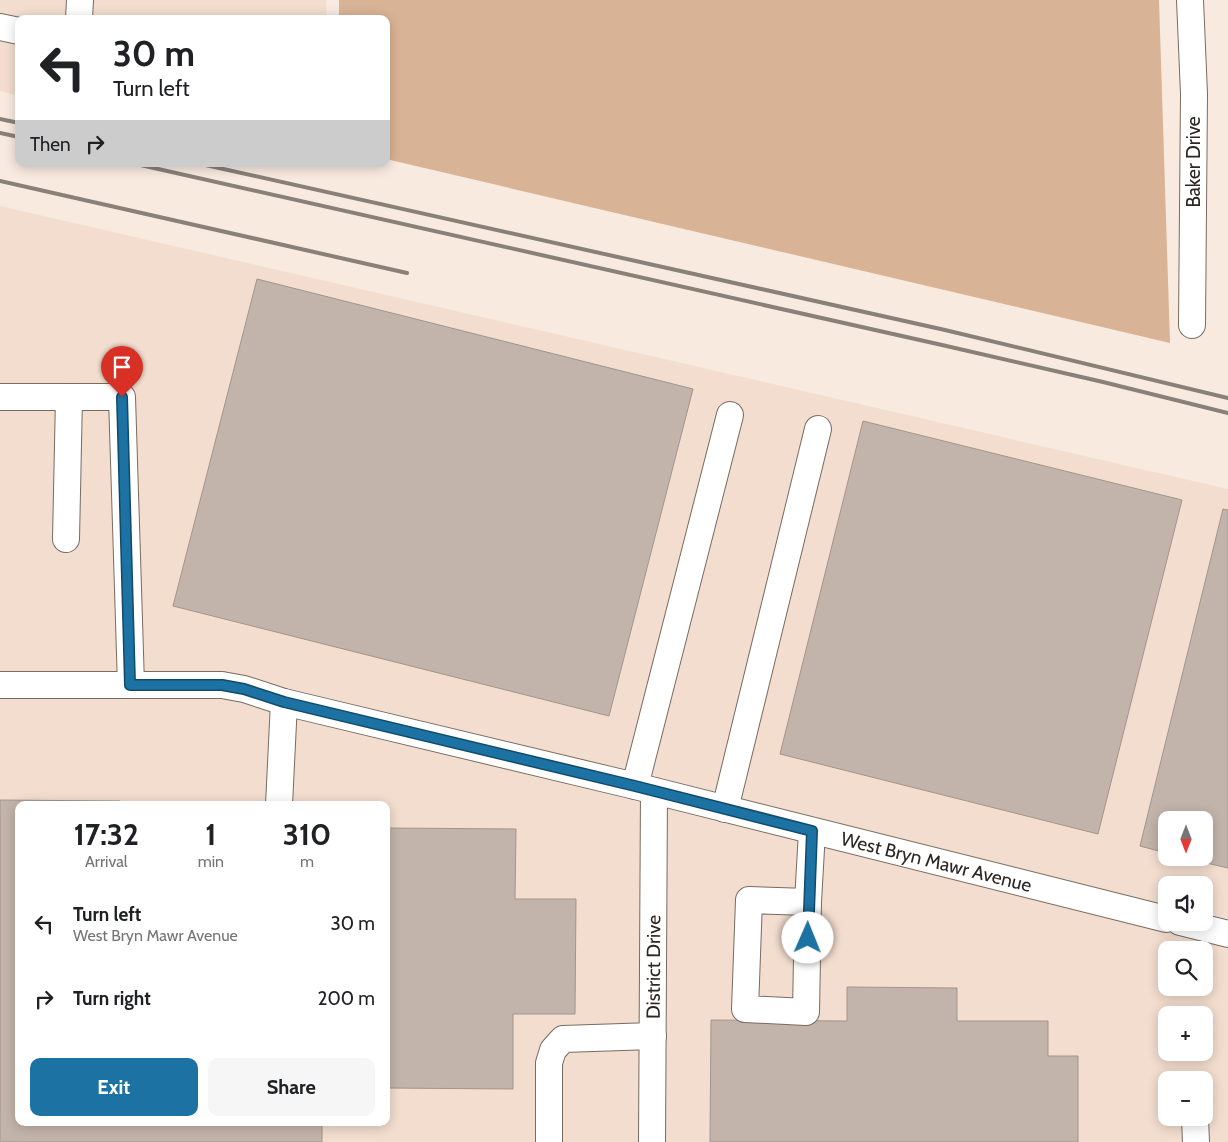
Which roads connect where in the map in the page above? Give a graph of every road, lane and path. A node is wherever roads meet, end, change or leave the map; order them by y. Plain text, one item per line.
1 (80, 0) edge
2 (1190, 0) edge
3 (79, 15) edge
4 (0, 27) edge
5 (15, 30) edge
6 (1192, 324) dead end
7 (0, 396) edge
8 (69, 397) junction
9 (730, 415) dead end
10 (818, 429) dead end
11 (66, 539) dead end
12 (0, 685) edge
13 (130, 685) junction
14 (284, 702) junction
15 (645, 789) junction
16 (278, 801) edge
17 (725, 809) junction
18 (812, 831) junction
19 (808, 902) junction
20 (1158, 917) edge
21 (1213, 930) edge
22 (1228, 934) edge
23 (653, 1036) junction
24 (1195, 1126) edge
25 (549, 1142) edge
26 (652, 1142) edge
27 (1196, 1142) edge

1 - 3 street
2 - 6 street, Baker Drive
4 - 5 street
7 - 8 street
8 - 11 street
8 - 13 street
9 - 15 street, District Drive
10 - 17 street
12 - 13 street, West Bryn Mawr Avenue
13 - 14 street, West Bryn Mawr Avenue
14 - 15 street, West Bryn Mawr Avenue
14 - 16 street
15 - 17 street, West Bryn Mawr Avenue
15 - 23 street, District Drive
17 - 18 street, West Bryn Mawr Avenue
18 - 19 street
18 - 20 street, West Bryn Mawr Avenue
19 - 19 street
21 - 22 street
23 - 25 street
23 - 26 street, District Drive
24 - 27 street

